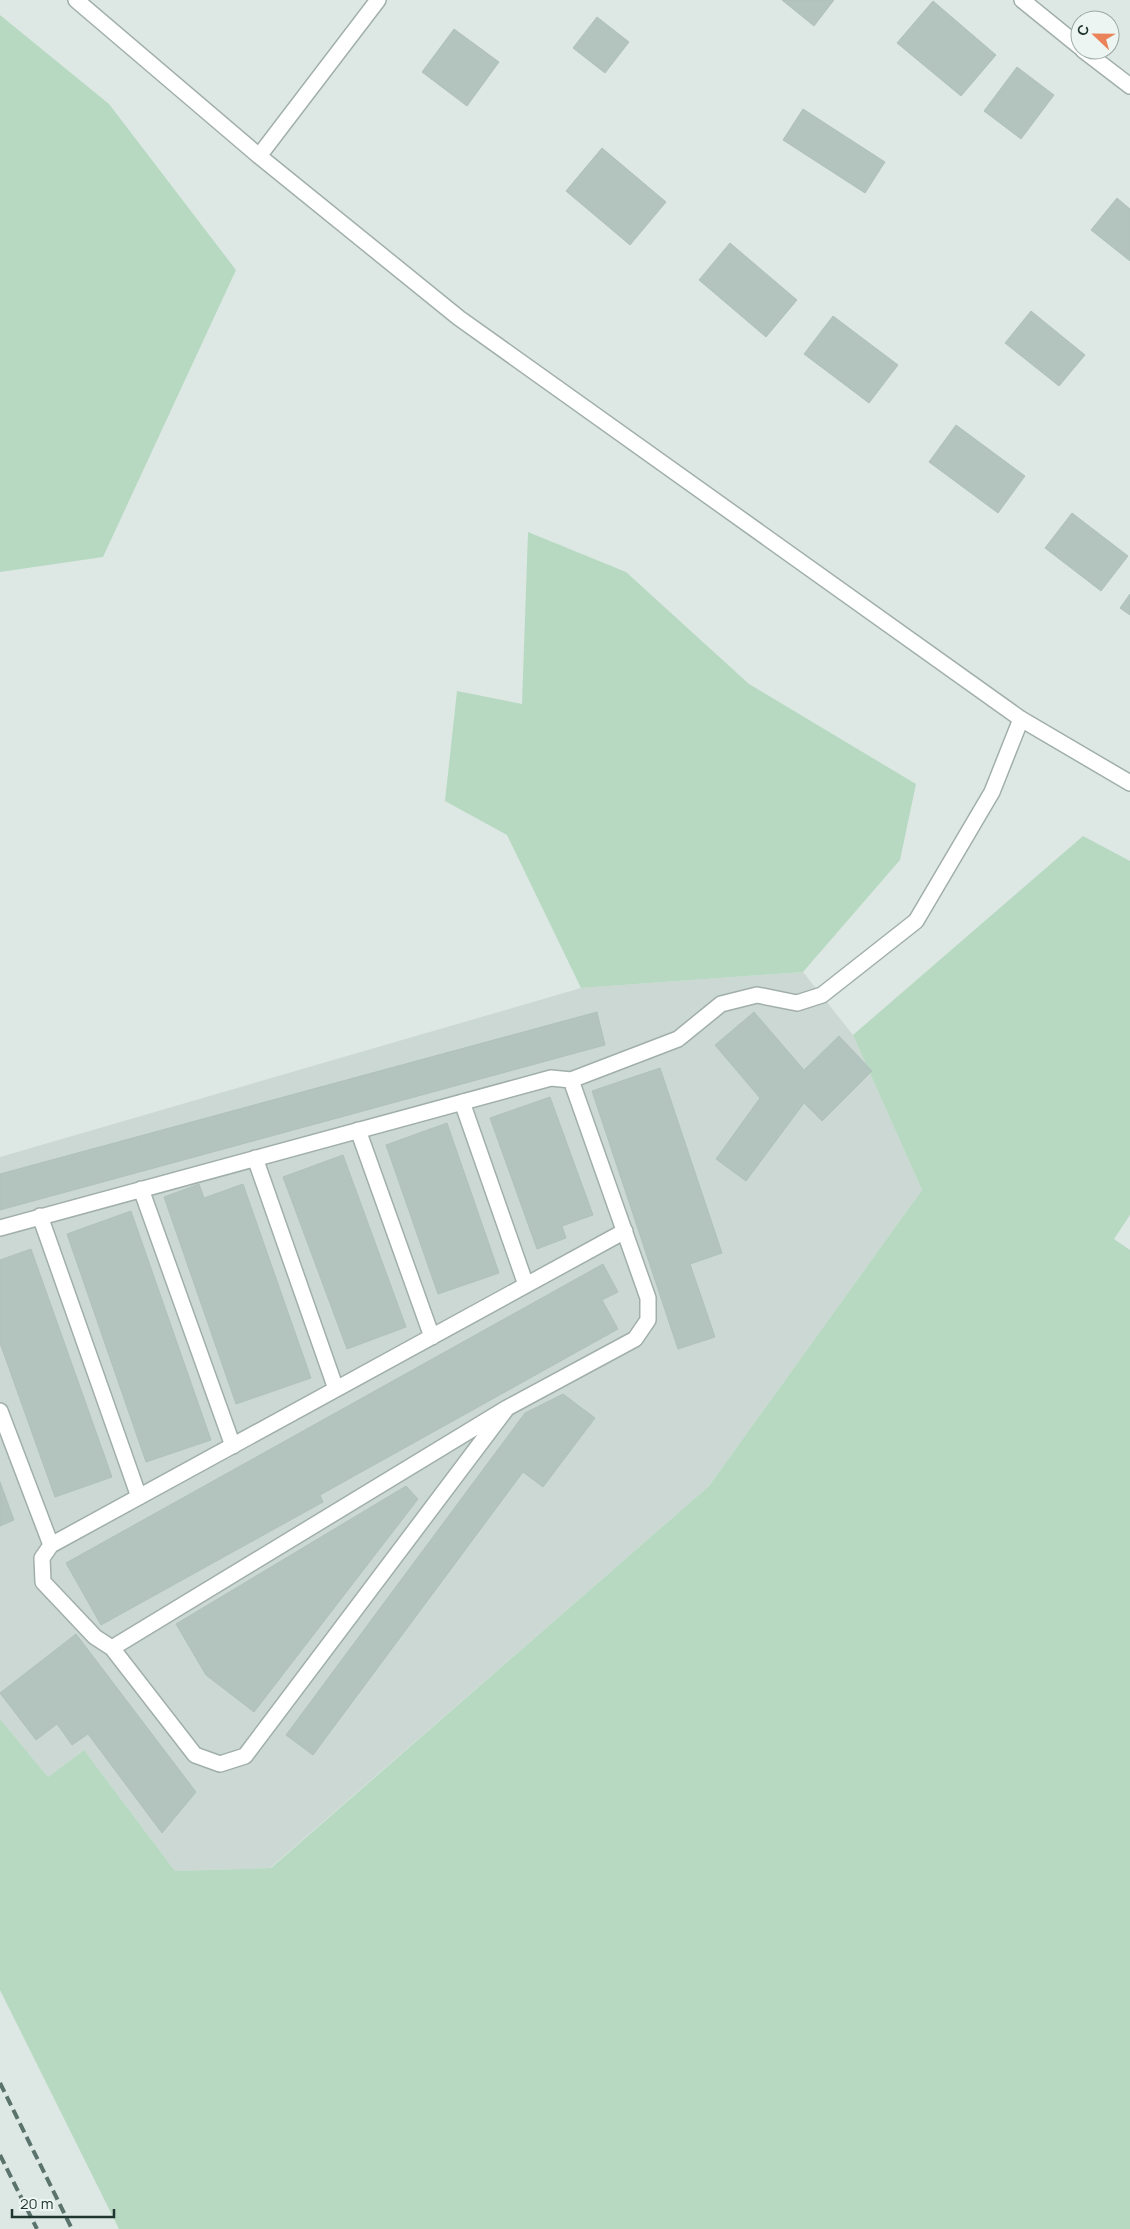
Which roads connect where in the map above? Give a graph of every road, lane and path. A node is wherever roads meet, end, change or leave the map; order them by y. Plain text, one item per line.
1 (76, 0) edge
2 (378, 0) edge
3 (1022, 0) edge
4 (1070, 39) edge
5 (1096, 60) edge
6 (1130, 86) edge
7 (259, 156) junction
8 (1021, 719) junction
9 (1130, 784) edge
10 (571, 1080) junction
11 (462, 1102) junction
12 (358, 1130) junction
13 (255, 1158) junction
14 (142, 1189) junction
15 (40, 1216) junction
16 (0, 1228) edge
17 (625, 1231) junction
18 (526, 1285) junction
19 (432, 1337) junction
20 (336, 1389) junction
21 (506, 1408) junction
22 (0, 1411) edge
23 (233, 1446) junction
24 (139, 1497) junction
25 (52, 1545) junction
26 (112, 1648) junction

1 - 7 street
2 - 7 street
3 - 4 street
5 - 6 street
7 - 8 street
8 - 9 street
8 - 10 street
10 - 11 street
10 - 17 street
11 - 12 street
11 - 18 street
12 - 13 street
12 - 19 street
13 - 14 street
13 - 20 street
14 - 15 street
14 - 23 street
15 - 16 street
15 - 24 street
17 - 18 street
17 - 21 street
18 - 19 street
19 - 20 street
20 - 23 street
21 - 26 street
21 - 26 street
22 - 25 street
23 - 24 street
24 - 25 street
25 - 26 street

